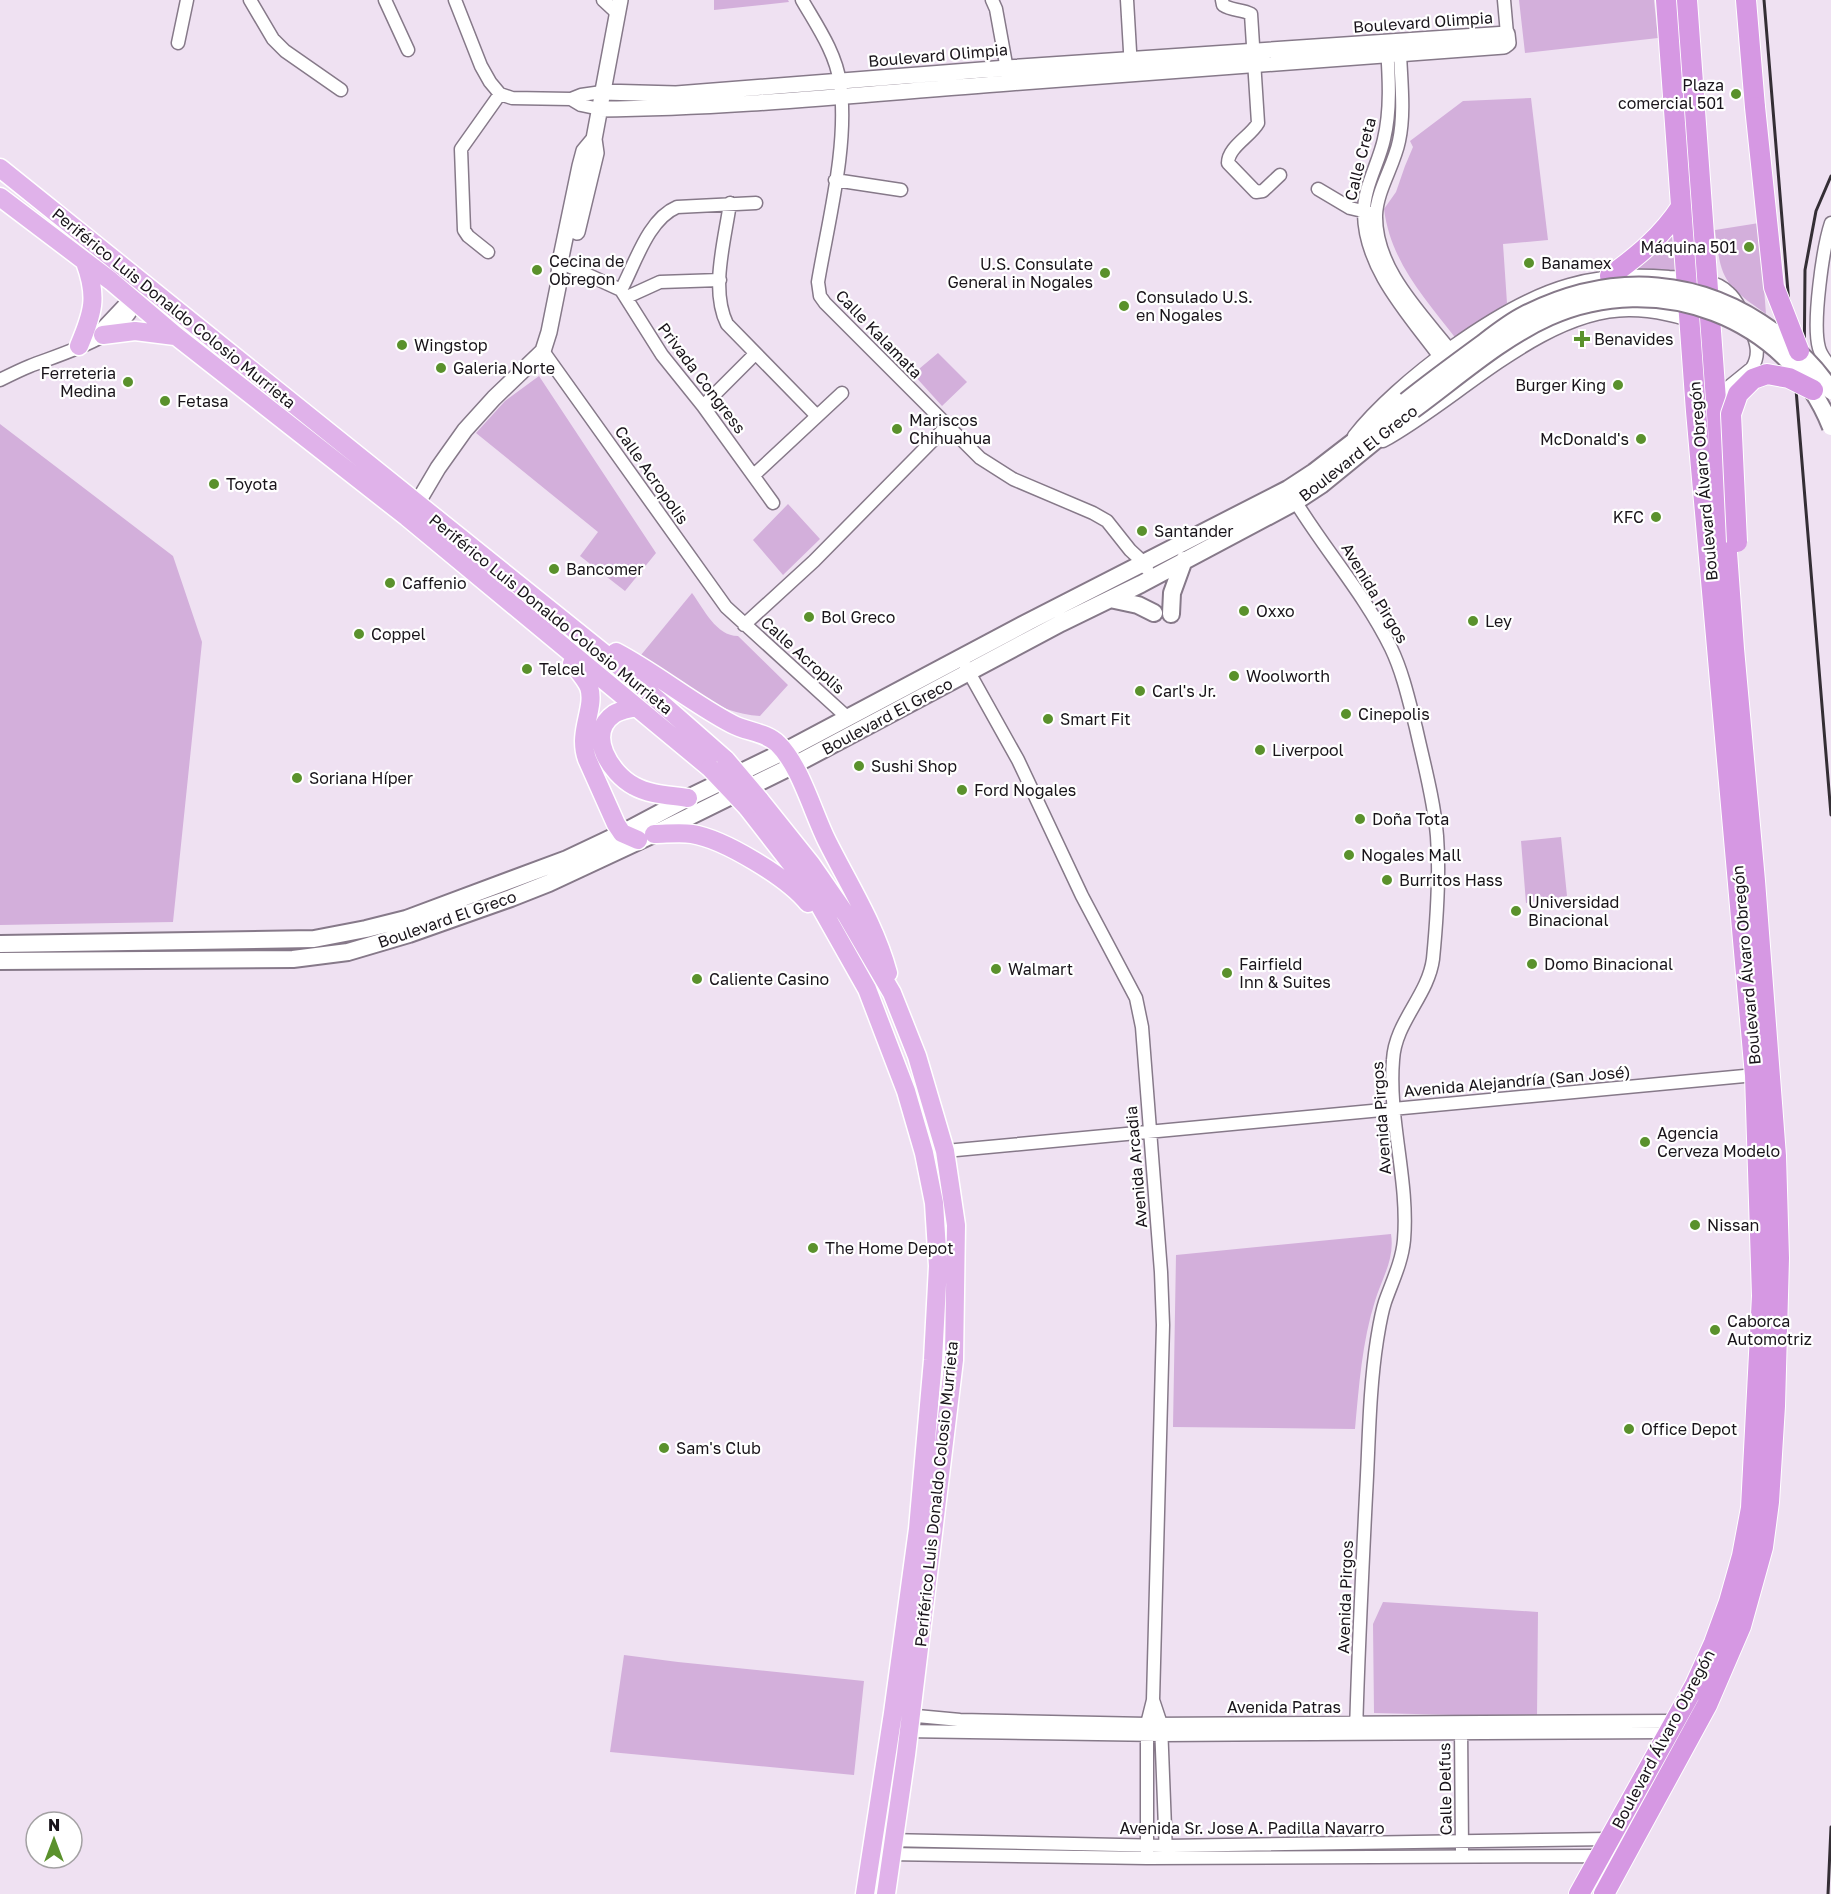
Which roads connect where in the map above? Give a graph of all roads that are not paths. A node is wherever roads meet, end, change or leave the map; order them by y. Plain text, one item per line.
1 (187, 0) edge
2 (250, 0) edge
3 (385, 0) edge
4 (455, 0) edge
5 (603, 0) edge
6 (802, 0) edge
7 (992, 0) edge
8 (1127, 0) edge
9 (1222, 0) edge
10 (1504, 0) edge
11 (1666, 0) edge
12 (1687, 0) edge
13 (1746, 0) edge
14 (618, 7) edge
15 (1507, 34) joint
16 (178, 44) dead end
17 (1392, 50) junction
18 (408, 51) dead end
19 (1255, 59) junction
20 (1130, 67) junction
21 (1008, 75) junction
22 (841, 89) junction
23 (341, 90) dead end
24 (602, 92) junction
25 (500, 94) junction
26 (571, 99) junction
27 (600, 109) junction
28 (1387, 115) junction
29 (1401, 115) junction
30 (0, 168) edge
31 (1280, 174) dead end
32 (835, 180) junction
33 (1318, 189) dead end
34 (901, 190) dead end
35 (0, 197) edge
36 (730, 203) junction
37 (756, 203) dead end
38 (1681, 207) junction
39 (1370, 213) junction
40 (1831, 223) edge
41 (102, 249) junction
42 (489, 252) dead end
43 (85, 262) junction
44 (564, 263) junction
45 (1610, 276) junction
46 (1687, 278) junction
47 (720, 280) junction
48 (624, 294) junction
49 (134, 301) junction
50 (1708, 304) junction
51 (1690, 320) junction
52 (195, 327) junction
53 (176, 336) junction
54 (91, 341) junction
55 (543, 351) junction
56 (1799, 351) junction
57 (1445, 353) junction
58 (755, 354) junction
59 (1831, 368) edge
60 (0, 380) edge
61 (1822, 391) edge
62 (842, 393) dead end
63 (1715, 398) junction
64 (703, 406) junction
65 (817, 416) junction
66 (947, 426) junction
67 (1831, 427) edge
68 (1349, 454) junction
69 (754, 475) junction
70 (1292, 495) junction
71 (773, 502) dead end
72 (412, 511) junction
73 (1184, 560) junction
74 (1138, 566) junction
75 (1146, 581) junction
76 (1110, 599) junction
77 (740, 621) junction
78 (552, 638) junction
79 (593, 644) junction
80 (1734, 649) junction
81 (961, 657) junction
82 (969, 673) junction
83 (636, 707) junction
84 (848, 718) junction
85 (790, 758) junction
86 (718, 764) junction
87 (688, 798) junction
88 (753, 803) junction
89 (638, 836) junction
90 (0, 944) edge
91 (845, 950) junction
92 (40, 952) junction
93 (0, 961) edge
94 (892, 993) junction
95 (1755, 1075) junction
96 (1394, 1108) junction
97 (1149, 1131) junction
98 (945, 1151) junction
99 (924, 1153) junction
100 (1153, 1701) junction
101 (901, 1723) junction
102 (1672, 1726) junction
103 (1461, 1728) junction
104 (1147, 1729) junction
105 (1161, 1729) junction
106 (1356, 1729) junction
107 (1462, 1842) junction
108 (872, 1846) junction
109 (1631, 1846) junction
110 (893, 1848) junction
111 (1604, 1848) junction
112 (1147, 1852) junction
113 (1166, 1852) junction
114 (1462, 1856) junction
115 (1621, 1863) junction
116 (866, 1894) edge
117 (886, 1894) edge
118 (1579, 1894) edge
119 (1604, 1894) edge

1 - 16 street
2 - 23 street
3 - 18 street
4 - 25 street
5 - 14 street
6 - 22 street, Calle Kalamata
7 - 21 street
8 - 20 street
9 - 19 street
10 - 15 street
11 - 38 highway, Boulevard Álvaro Obregón
12 - 50 highway, Boulevard Álvaro Obregón
13 - 56 highway, bridge
14 - 24 street
15 - 17 street, Boulevard Olimpia
17 - 19 street, Boulevard Olimpia
17 - 28 street, Calle Creta
17 - 29 street, Calle Creta
19 - 20 street, Boulevard Olimpia
19 - 31 street
20 - 21 street, Boulevard Olimpia
21 - 22 street, Boulevard Olimpia
22 - 24 street, Boulevard Olimpia
22 - 27 street, Boulevard Olimpia
22 - 32 street, Calle Kalamata
24 - 26 street
24 - 27 street
25 - 26 street
25 - 42 street
26 - 27 street
27 - 44 street
28 - 29 street
28 - 39 street, Calle Creta
29 - 39 street, Calle Creta
30 - 41 main road, Periférico Luis Donaldo Colosio Murrieta
32 - 34 street
32 - 66 street, Calle Kalamata
33 - 39 street
35 - 43 main road, Periférico Luis Donaldo Colosio Murrieta
36 - 37 street
36 - 47 street
36 - 48 street
38 - 45 highway
38 - 46 highway, Boulevard Álvaro Obregón
39 - 57 street, Calle Creta
40 - 59 street
41 - 49 main road
41 - 52 main road, Periférico Luis Donaldo Colosio Murrieta
43 - 49 main road, Periférico Luis Donaldo Colosio Murrieta
43 - 54 main road
44 - 48 street
44 - 55 street
45 - 46 street
45 - 57 street
46 - 50 street
46 - 51 highway, Boulevard Álvaro Obregón
47 - 48 street
47 - 58 street
48 - 64 street, Privada Congress
49 - 52 main road
49 - 53 main road, Periférico Luis Donaldo Colosio Murrieta
49 - 54 street
50 - 51 street
50 - 56 main road, bridge
50 - 61 main road, bridge
50 - 63 highway, Boulevard Álvaro Obregón
50 - 63 street
50 - 68 main road, Boulevard El Greco, bridge
51 - 68 street
51 - 95 highway, Boulevard Álvaro Obregón
52 - 72 main road, Periférico Luis Donaldo Colosio Murrieta
53 - 54 main road
53 - 72 main road, Periférico Luis Donaldo Colosio Murrieta
54 - 60 street
55 - 72 street
55 - 77 street, Calle Acropolis
56 - 61 main road, bridge
57 - 68 street
58 - 64 street
58 - 65 street
61 - 67 main road, bridge
61 - 80 highway, bridge
62 - 65 street
63 - 80 highway, Boulevard Álvaro Obregón
64 - 69 street, Privada Congress
65 - 69 street
66 - 74 street, Calle Kalamata
66 - 77 street
68 - 70 main road, Boulevard El Greco
69 - 71 street, Privada Congress
70 - 73 main road, Boulevard El Greco
70 - 74 main road, Boulevard El Greco
70 - 96 street, Avenida Pirgos
72 - 78 main road, Periférico Luis Donaldo Colosio Murrieta
72 - 79 main road, Periférico Luis Donaldo Colosio Murrieta
73 - 75 main road, Boulevard El Greco
73 - 76 main road
74 - 75 street, Calle Kalamata
74 - 81 main road, Boulevard El Greco
75 - 76 main road, Boulevard El Greco
76 - 82 main road, Boulevard El Greco
77 - 84 street, Calle Acroplis
78 - 83 main road, Periférico Luis Donaldo Colosio Murrieta
78 - 89 main road
79 - 85 main road
79 - 86 main road, Periférico Luis Donaldo Colosio Murrieta
80 - 109 highway, Boulevard Álvaro Obregón
81 - 82 street, Avenida Arcadia
81 - 84 main road, Boulevard El Greco
82 - 85 main road, Boulevard El Greco
82 - 97 street, Avenida Arcadia
83 - 86 main road, Periférico Luis Donaldo Colosio Murrieta
83 - 87 main road
84 - 85 main road, Boulevard El Greco
85 - 87 main road, Boulevard El Greco
85 - 89 main road, Boulevard El Greco
85 - 94 main road
86 - 88 main road, Periférico Luis Donaldo Colosio Murrieta, bridge
87 - 89 main road, Boulevard El Greco
88 - 91 main road, Periférico Luis Donaldo Colosio Murrieta
88 - 94 main road, Periférico Luis Donaldo Colosio Murrieta
89 - 91 main road
89 - 92 main road, Boulevard El Greco
90 - 92 main road, Boulevard El Greco
91 - 99 main road, Periférico Luis Donaldo Colosio Murrieta
92 - 93 main road, Boulevard El Greco
94 - 98 main road, Periférico Luis Donaldo Colosio Murrieta
95 - 96 street, Avenida Alejandría (San José)
95 - 102 highway, Boulevard Álvaro Obregón
96 - 97 street, Avenida Alejandría (San José)
96 - 106 street, Avenida Pirgos
97 - 98 street, Avenida Alejandría (San José)
97 - 100 street, Avenida Arcadia
98 - 99 street, Avenida Alejandría (San José)
98 - 101 main road, Periférico Luis Donaldo Colosio Murrieta
99 - 101 main road, Periférico Luis Donaldo Colosio Murrieta
100 - 104 street, Avenida Arcadia
100 - 105 street, Avenida Arcadia
101 - 104 street, Avenida Patras
101 - 108 main road, Periférico Luis Donaldo Colosio Murrieta
101 - 110 main road, Periférico Luis Donaldo Colosio Murrieta
102 - 103 street, Avenida Patras
102 - 111 highway, Boulevard Álvaro Obregón
103 - 106 street, Avenida Patras
103 - 107 street, Calle Delfus
104 - 105 street, Avenida Patras
104 - 112 street, Avenida Arcadia
105 - 106 street, Avenida Patras
105 - 113 street, Avenida Arcadia
107 - 111 street, Avenida Sr. Jose A. Padilla Navarro
107 - 113 street, Avenida Sr. Jose A. Padilla Navarro
107 - 114 street, Calle Delfus
108 - 110 street, Avenida Sr. Jose A. Padilla Navarro
108 - 116 main road, Periférico Luis Donaldo Colosio Murrieta
109 - 111 street, Avenida Sr. Jose A. Padilla Navarro
109 - 115 highway, Boulevard Álvaro Obregón
110 - 112 street, Avenida Sr. Jose A. Padilla Navarro
110 - 117 main road, Periférico Luis Donaldo Colosio Murrieta
111 - 114 street, Avenida Sr. Jose A. Padilla Navarro
111 - 115 street, Avenida Sr. Jose A. Padilla Navarro
111 - 118 highway, Boulevard Álvaro Obregón
112 - 113 street, Avenida Sr. Jose A. Padilla Navarro
113 - 114 street, Avenida Sr. Jose A. Padilla Navarro
115 - 119 highway, Boulevard Álvaro Obregón

